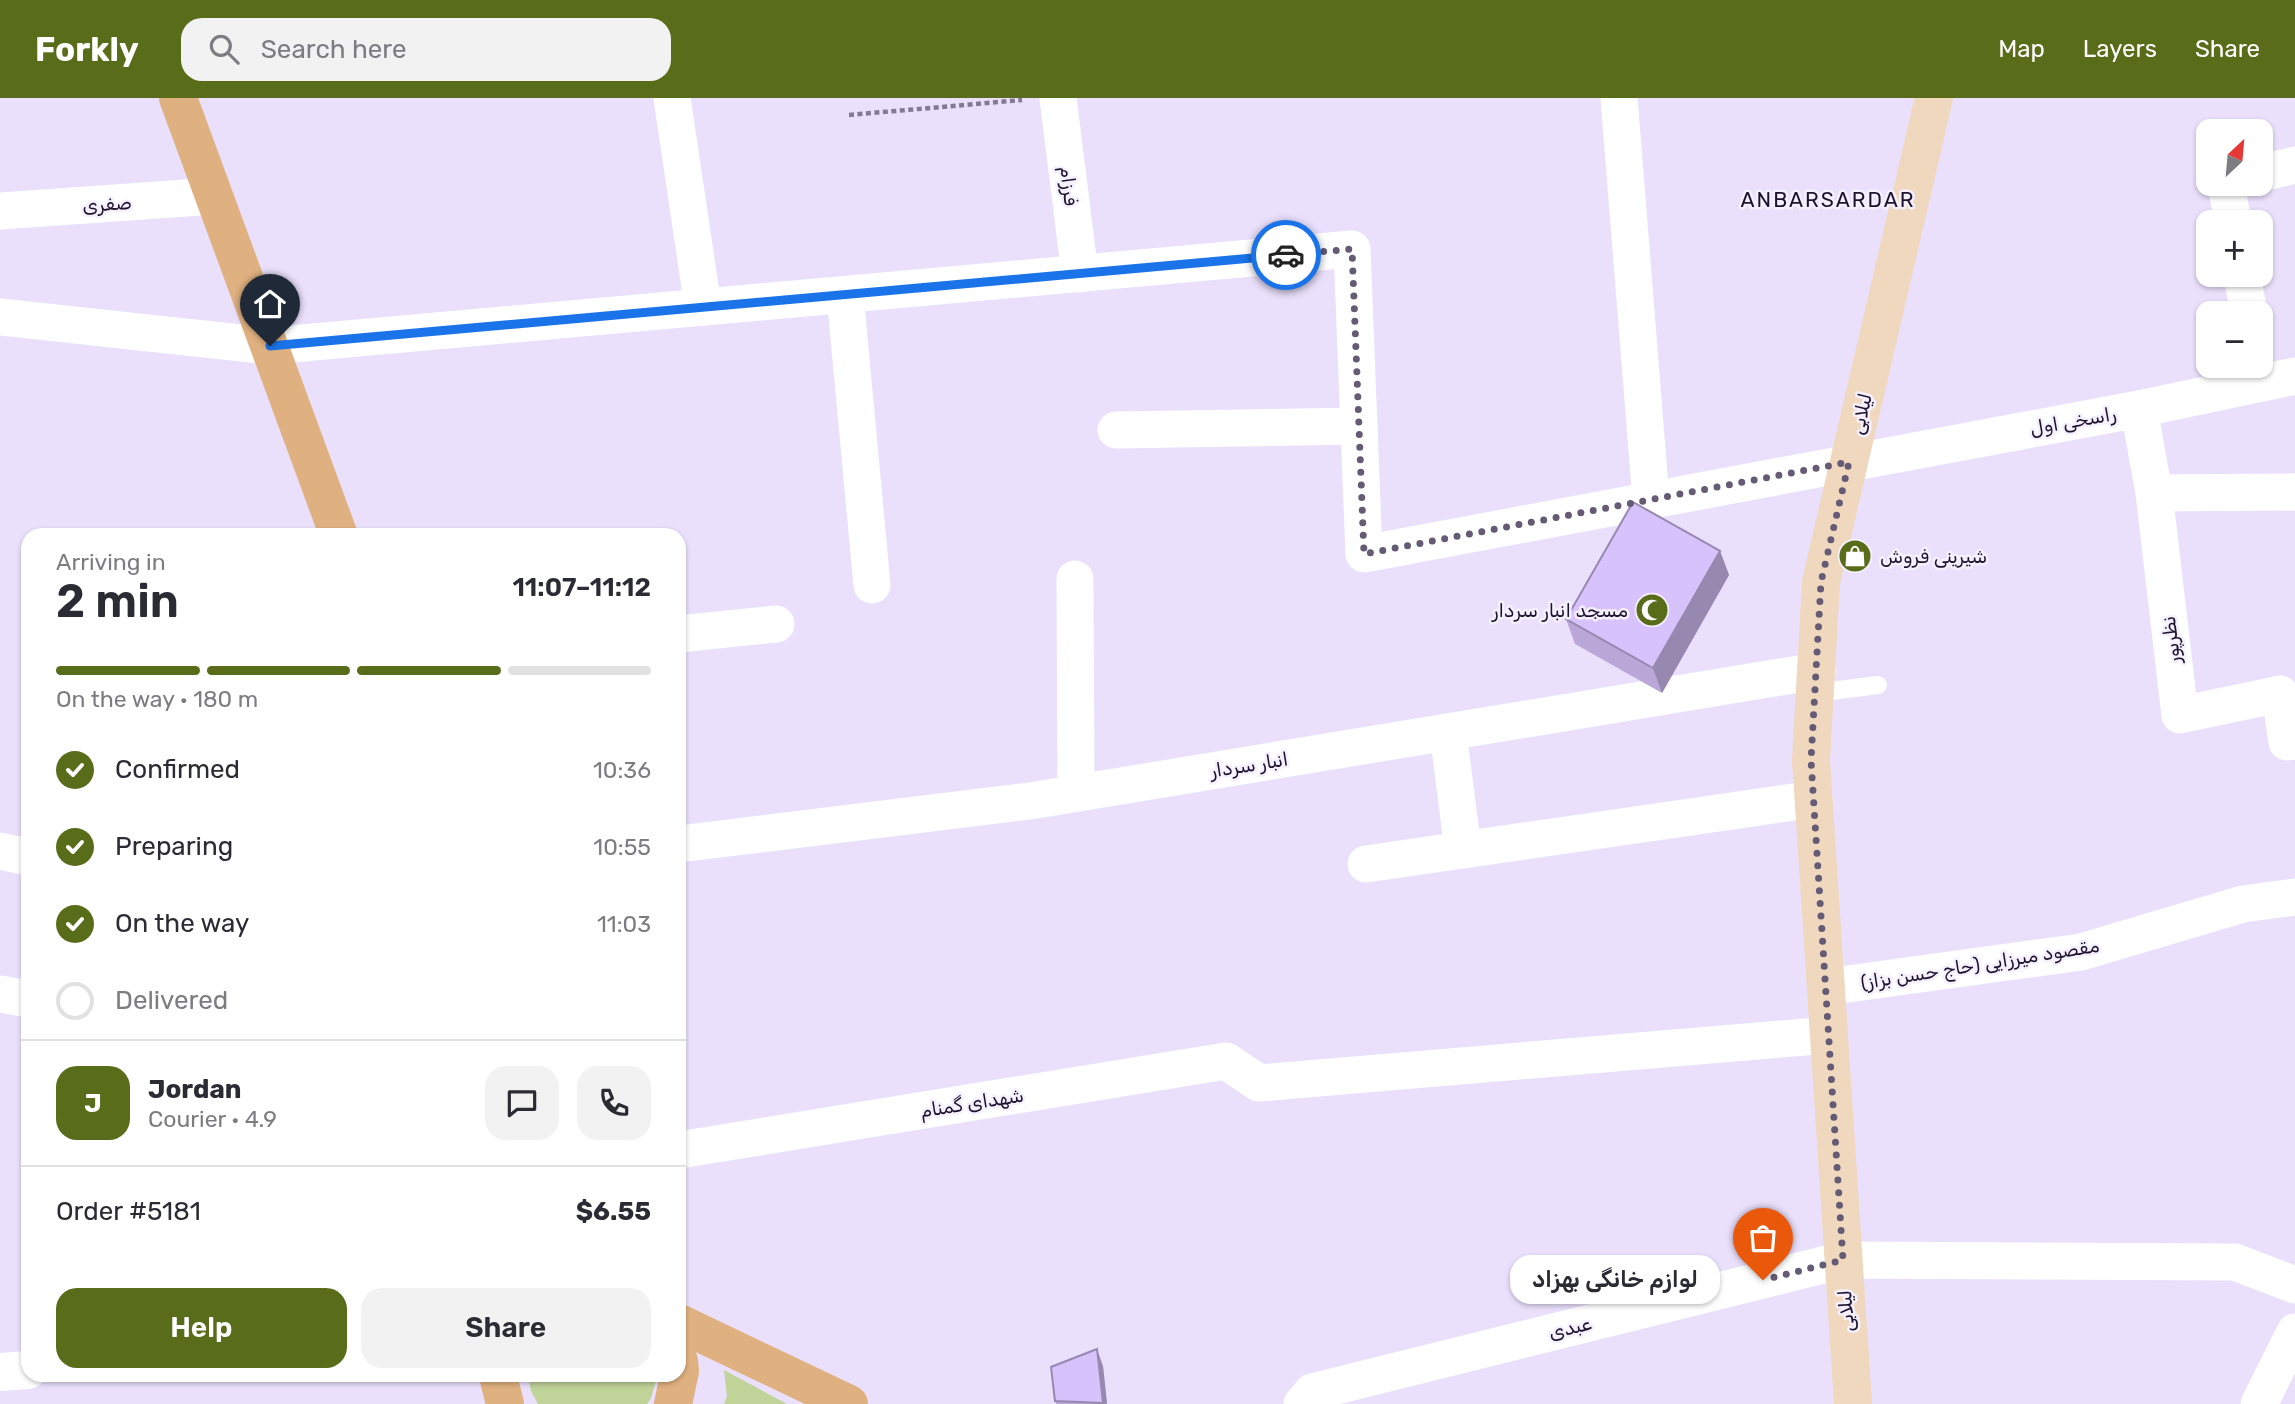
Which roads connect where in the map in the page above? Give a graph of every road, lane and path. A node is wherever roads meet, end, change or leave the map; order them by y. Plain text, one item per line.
1 (178, 98) edge
2 (672, 98) edge
3 (1619, 98) edge
4 (1046, 99) edge
5 (1938, 99) edge
6 (849, 115) dead end
7 (2295, 165) edge
8 (2273, 170) edge
9 (215, 196) junction
10 (0, 211) edge
11 (1080, 274) junction
12 (845, 295) junction
13 (704, 307) junction
14 (0, 317) edge
15 (270, 346) junction
16 (2259, 378) edge
17 (2139, 409) junction
18 (1359, 426) junction
19 (1116, 429) dead end
20 (1849, 462) junction
21 (2295, 492) edge
22 (2154, 494) junction
23 (1651, 500) junction
24 (336, 528) edge
25 (1075, 579) dead end
26 (872, 585) dead end
27 (776, 624) dead end
28 (686, 633) edge
29 (1816, 682) junction
30 (1878, 684) dead end
31 (1448, 732) junction
32 (2295, 741) edge
33 (1076, 793) junction
34 (1814, 799) junction
35 (686, 843) edge
36 (1463, 850) junction
37 (0, 851) edge
38 (21, 856) edge
39 (1366, 864) dead end
40 (2295, 897) edge
41 (1826, 987) junction
42 (0, 994) edge
43 (21, 998) edge
44 (1829, 1035) junction
45 (686, 1149) edge
46 (1843, 1260) junction
47 (2295, 1285) edge
48 (686, 1326) edge
49 (2295, 1332) edge
50 (21, 1370) edge
51 (0, 1372) edge
52 (678, 1382) edge
53 (673, 1404) edge
54 (849, 1404) edge
55 (1302, 1404) edge
56 (1853, 1404) edge
57 (2259, 1404) edge

1 - 9 main road
2 - 13 street
3 - 23 street
4 - 6 path
4 - 11 street, فرزام
5 - 20 main road, لیلابی
7 - 8 street
9 - 10 street, صفری
9 - 15 main road
11 - 12 street
11 - 18 street
12 - 13 street
12 - 26 street
13 - 15 street
14 - 15 street
15 - 24 main road
16 - 17 street, راسخی اول
17 - 20 street, راسخی اول
17 - 22 street, نظرپور
18 - 19 street
18 - 23 street, راسخی اول
20 - 23 street, راسخی اول
20 - 29 main road, لیلابی
21 - 22 street
22 - 32 street, نظرپور
25 - 33 street
27 - 28 street
29 - 30 lane
29 - 31 street, انبار سردار
29 - 34 main road, لیلابی
31 - 33 street, انبار سردار
31 - 36 street
33 - 35 street, انبار سردار
34 - 36 street
34 - 41 main road, لیلابی
36 - 39 street
37 - 38 street
40 - 41 street, مقصود میرزایی (حاج حسن بزاز)
41 - 44 main road, لیلابی
42 - 43 street
44 - 45 street, شهدای گمنام
44 - 46 main road, لیلابی
46 - 47 street, عبدی
46 - 55 street, عبدی
46 - 56 main road, لیلابی
48 - 54 main road
49 - 57 street
50 - 51 street
52 - 53 main road

